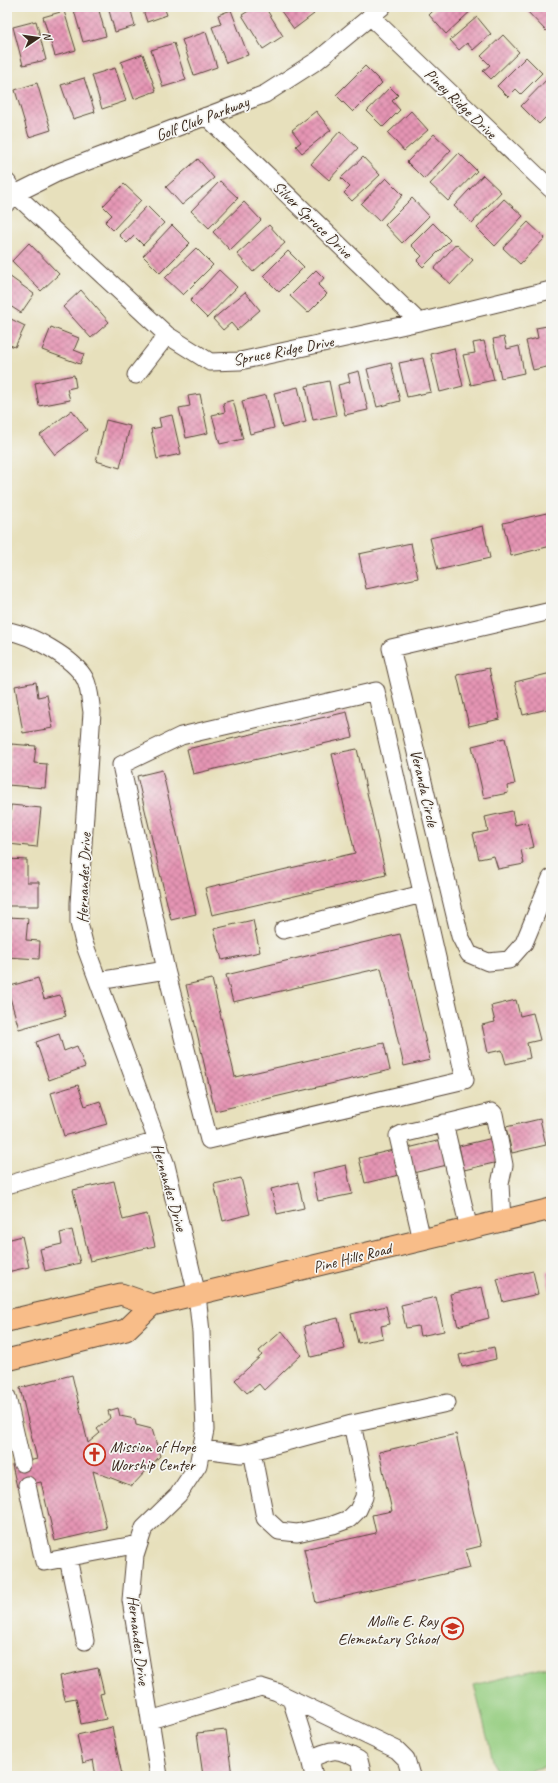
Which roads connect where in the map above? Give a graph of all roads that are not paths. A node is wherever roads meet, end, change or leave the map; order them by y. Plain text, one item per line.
1 (376, 12) edge
2 (206, 116) junction
3 (551, 189) edge
4 (10, 193) edge
5 (551, 290) edge
6 (419, 322) junction
7 (166, 335) junction
8 (136, 375) dead end
9 (551, 611) edge
10 (7, 631) edge
11 (551, 878) edge
12 (422, 894) junction
13 (283, 930) dead end
14 (166, 970) junction
15 (98, 981) junction
16 (444, 1123) junction
17 (157, 1141) junction
18 (7, 1185) edge
19 (551, 1209) edge
20 (502, 1221) junction
21 (469, 1229) junction
22 (422, 1240) junction
23 (197, 1295) junction
24 (152, 1305) junction
25 (7, 1321) edge
26 (7, 1360) edge
27 (7, 1397) edge
28 (448, 1403) dead end
29 (352, 1424) junction
30 (202, 1449) junction
31 (252, 1451) junction
32 (22, 1463) dead end
33 (27, 1485) dead end
34 (139, 1544) junction
35 (68, 1558) junction
36 (85, 1641) dead end
37 (291, 1699) junction
38 (150, 1720) junction
39 (310, 1759) junction
40 (159, 1776) edge
41 (314, 1776) edge
42 (363, 1776) edge
43 (412, 1776) edge

1 - 2 street, Golf Club Parkway
1 - 3 street, Piney Ridge Drive
2 - 4 street, Golf Club Parkway
2 - 6 street, Silver Spruce Drive
4 - 7 street, Spruce Ridge Drive
5 - 6 street, Spruce Ridge Drive
6 - 7 street, Spruce Ridge Drive
7 - 8 street
9 - 11 street, Veranda Circle
10 - 15 street, Hernandes Drive
12 - 13 street
12 - 14 street
12 - 14 street
14 - 15 street
15 - 17 street, Hernandes Drive
16 - 20 street
16 - 21 street
16 - 22 street
17 - 18 street
17 - 23 street, Hernandes Drive
19 - 20 main road, Pine Hills Road
20 - 21 main road, Pine Hills Road
21 - 22 main road, Pine Hills Road
22 - 23 main road, Pine Hills Road
23 - 24 main road, Pine Hills Road
23 - 30 street, Hernandes Drive
24 - 25 main road
24 - 26 main road
27 - 32 street
28 - 29 street
29 - 31 street
29 - 31 street
30 - 31 street
30 - 34 street, Hernandes Drive
33 - 35 street
34 - 35 street
34 - 38 street, Hernandes Drive
35 - 36 street
37 - 38 street
37 - 39 street
37 - 43 street
38 - 40 street, Hernandes Drive
39 - 41 street
39 - 42 street

